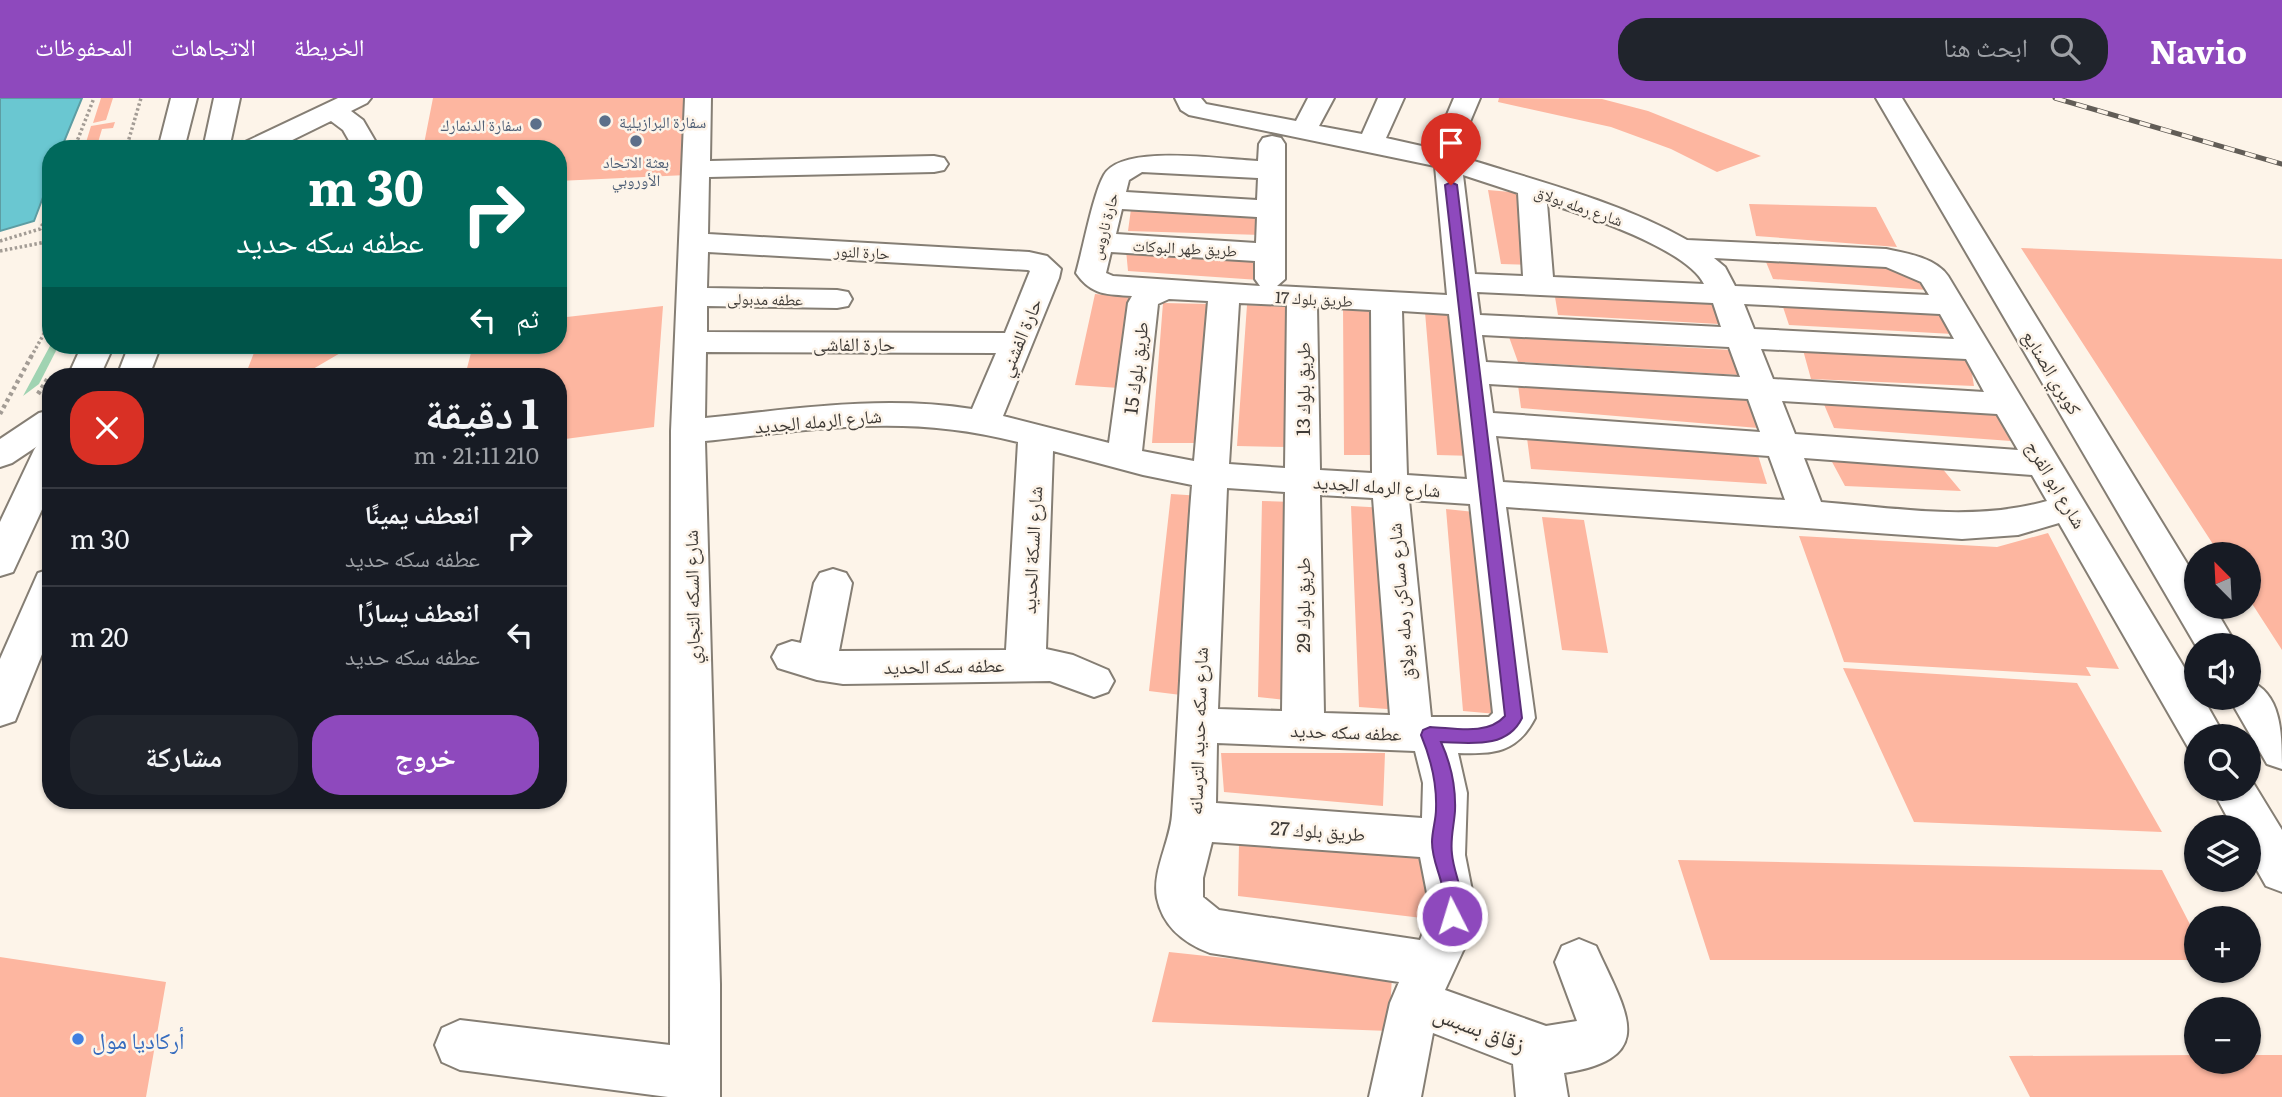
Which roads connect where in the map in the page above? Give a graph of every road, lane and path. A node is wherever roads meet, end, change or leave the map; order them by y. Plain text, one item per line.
1 (94, 98) edge
2 (141, 98) edge
3 (184, 98) edge
4 (227, 98) edge
5 (358, 98) edge
6 (698, 98) edge
7 (1188, 98) edge
8 (1321, 98) edge
9 (1391, 98) edge
10 (1467, 98) edge
11 (1893, 106) edge
12 (333, 109) junction
13 (1261, 114) edge
14 (1304, 130) junction
15 (78, 140) edge
16 (129, 140) edge
17 (174, 140) edge
18 (218, 140) edge
19 (269, 140) edge
20 (362, 140) edge
21 (1371, 143) junction
22 (1448, 161) junction
23 (934, 164) dead end
24 (696, 169) junction
25 (1272, 170) junction
26 (1532, 189) junction
27 (1110, 200) junction
28 (1271, 209) junction
29 (42, 227) edge
30 (0, 241) edge
31 (695, 242) junction
32 (1099, 242) junction
33 (42, 243) edge
34 (1681, 248) junction
35 (834, 250) junction
36 (0, 251) edge
37 (1270, 253) junction
38 (1029, 261) joint
39 (1539, 286) junction
40 (1165, 290) junction
41 (1224, 293) junction
42 (1725, 295) junction
43 (1286, 296) junction
44 (692, 297) junction
45 (825, 299) junction
46 (1387, 301) junction
47 (1463, 304) junction
48 (1951, 305) junction
49 (42, 337) edge
50 (1741, 338) junction
51 (691, 342) junction
52 (792, 342) junction
53 (1016, 343) junction
54 (1978, 350) junction
55 (1471, 372) junction
56 (1761, 389) junction
57 (2009, 404) junction
58 (0, 414) edge
59 (983, 423) junction
60 (1477, 423) junction
61 (42, 427) edge
62 (688, 432) junction
63 (1036, 436) junction
64 (1782, 445) junction
65 (0, 455) edge
66 (1124, 458) junction
67 (2045, 464) junction
68 (42, 470) edge
69 (1210, 475) junction
70 (1301, 480) junction
71 (1390, 486) junction
72 (1485, 492) junction
73 (2070, 507) junction
74 (1808, 514) junction
75 (0, 562) edge
76 (833, 583) dead end
77 (42, 605) edge
78 (2209, 633) edge
79 (1026, 663) junction
80 (1094, 681) dead end
81 (0, 709) edge
82 (2257, 710) edge
83 (2196, 724) edge
84 (1196, 725) junction
85 (1303, 729) junction
86 (1421, 734) junction
87 (2282, 751) edge
88 (2241, 801) edge
89 (1194, 821) junction
90 (1441, 839) junction
91 (2282, 872) edge
92 (1579, 962) dead end
93 (1423, 983) junction
94 (460, 1045) dead end
95 (1544, 1074) edge
96 (695, 1085) edge
97 (1401, 1095) edge

1 - 15 path
2 - 16 path
3 - 17 main road
4 - 18 main road
5 - 12 main road
6 - 24 main road, شارع السكه التجاري
7 - 13 main road, شارع رمله بولاق
8 - 14 main road
9 - 21 main road
10 - 22 main road
11 - 78 main road, كوبري الصنايع
12 - 19 main road
12 - 20 main road
13 - 14 main road, شارع رمله بولاق
13 - 25 main road, طريق بلوك 13
14 - 21 main road, شارع رمله بولاق
21 - 22 main road, شارع رمله بولاق
22 - 26 main road, شارع رمله بولاق
22 - 47 main road
23 - 24 main road
24 - 31 main road, شارع السكه التجاري
25 - 27 main road, حارة ناروس
25 - 28 main road, طريق بلوك 13
26 - 34 main road, شارع رمله بولاق
26 - 39 main road
27 - 28 main road
27 - 32 main road, حارة ناروس
28 - 37 main road, طريق بلوك 13
29 - 30 path
31 - 35 main road, حارة النور
31 - 44 main road, شارع السكه التجاري
32 - 37 main road, طريق طهر البوكات
32 - 40 main road, حارة ناروس
33 - 36 path
34 - 42 main road, شارع رمله بولاق
34 - 48 main road, شارع ابو الفرج
35 - 38 main road, حارة النور
35 - 45 main road
37 - 43 main road, طريق بلوك 13
38 - 53 main road, حارة الفشني
39 - 42 main road
39 - 47 main road
40 - 41 main road, طريق بلوك 17
40 - 66 main road, طريق بلوك 15
41 - 43 main road, طريق بلوك 17
41 - 69 main road, شارع سكه حديد الترسانه
42 - 48 main road
42 - 50 main road, شارع رمله بولاق
43 - 46 main road, طريق بلوك 17
43 - 70 main road, طريق بلوك 13
44 - 45 main road, عطفه مدبولى
44 - 51 main road, شارع السكه التجاري
45 - 52 main road
46 - 47 main road, طريق بلوك 17
46 - 71 main road, شارع مساكن رمله بولاق
47 - 50 main road
47 - 55 main road
48 - 54 main road, شارع ابو الفرج
49 - 58 path
50 - 54 main road
50 - 56 main road, شارع رمله بولاق
51 - 52 main road, حارة الفاشى
51 - 62 main road, شارع السكه التجاري
52 - 53 main road, حارة الفاشى
53 - 59 main road, حارة الفشني
54 - 57 main road, شارع ابو الفرج
55 - 56 main road
55 - 60 main road
56 - 57 main road
56 - 64 main road, شارع رمله بولاق
57 - 67 main road, شارع ابو الفرج
59 - 62 main road, شارع الرمله الجديد
59 - 63 main road, شارع الرمله الجديد
60 - 64 main road
60 - 72 main road
61 - 65 main road
62 - 96 main road, شارع السكه التجاري
63 - 66 main road, شارع الرمله الجديد
63 - 79 main road, شارع السكة الحديد
64 - 67 main road
64 - 74 main road, شارع رمله بولاق
66 - 69 main road, شارع الرمله الجديد
67 - 73 main road, شارع ابو الفرج
68 - 75 main road
69 - 70 main road, شارع الرمله الجديد
69 - 84 main road, شارع سكه حديد الترسانه
70 - 71 main road, شارع الرمله الجديد
70 - 85 main road, طريق بلوك 29
71 - 72 main road, شارع الرمله الجديد
71 - 86 main road, شارع مساكن رمله بولاق
72 - 74 main road, شارع الرمله الجديد
72 - 86 main road, عطفه سكه حديد
73 - 74 main road, شارع الرمله الجديد
73 - 83 main road, شارع ابو الفرج
76 - 79 main road, عطفه سكه الحديد
77 - 81 main road
79 - 80 main road, عطفه سكه الحديد
82 - 87 main road
84 - 85 main road, عطفه سكه حديد
84 - 89 main road, شارع سكه حديد الترسانه
85 - 86 main road, عطفه سكه حديد
86 - 90 main road, شارع مساكن رمله بولاق
88 - 91 main road
89 - 90 main road, طريق بلوك 27
89 - 93 main road, شارع سكه حديد الترسانه
90 - 93 main road, شارع مساكن رمله بولاق
92 - 95 main road
93 - 95 main road, زقاق بسبس
93 - 97 main road, شارع مساكن رمله بولاق
94 - 96 main road

